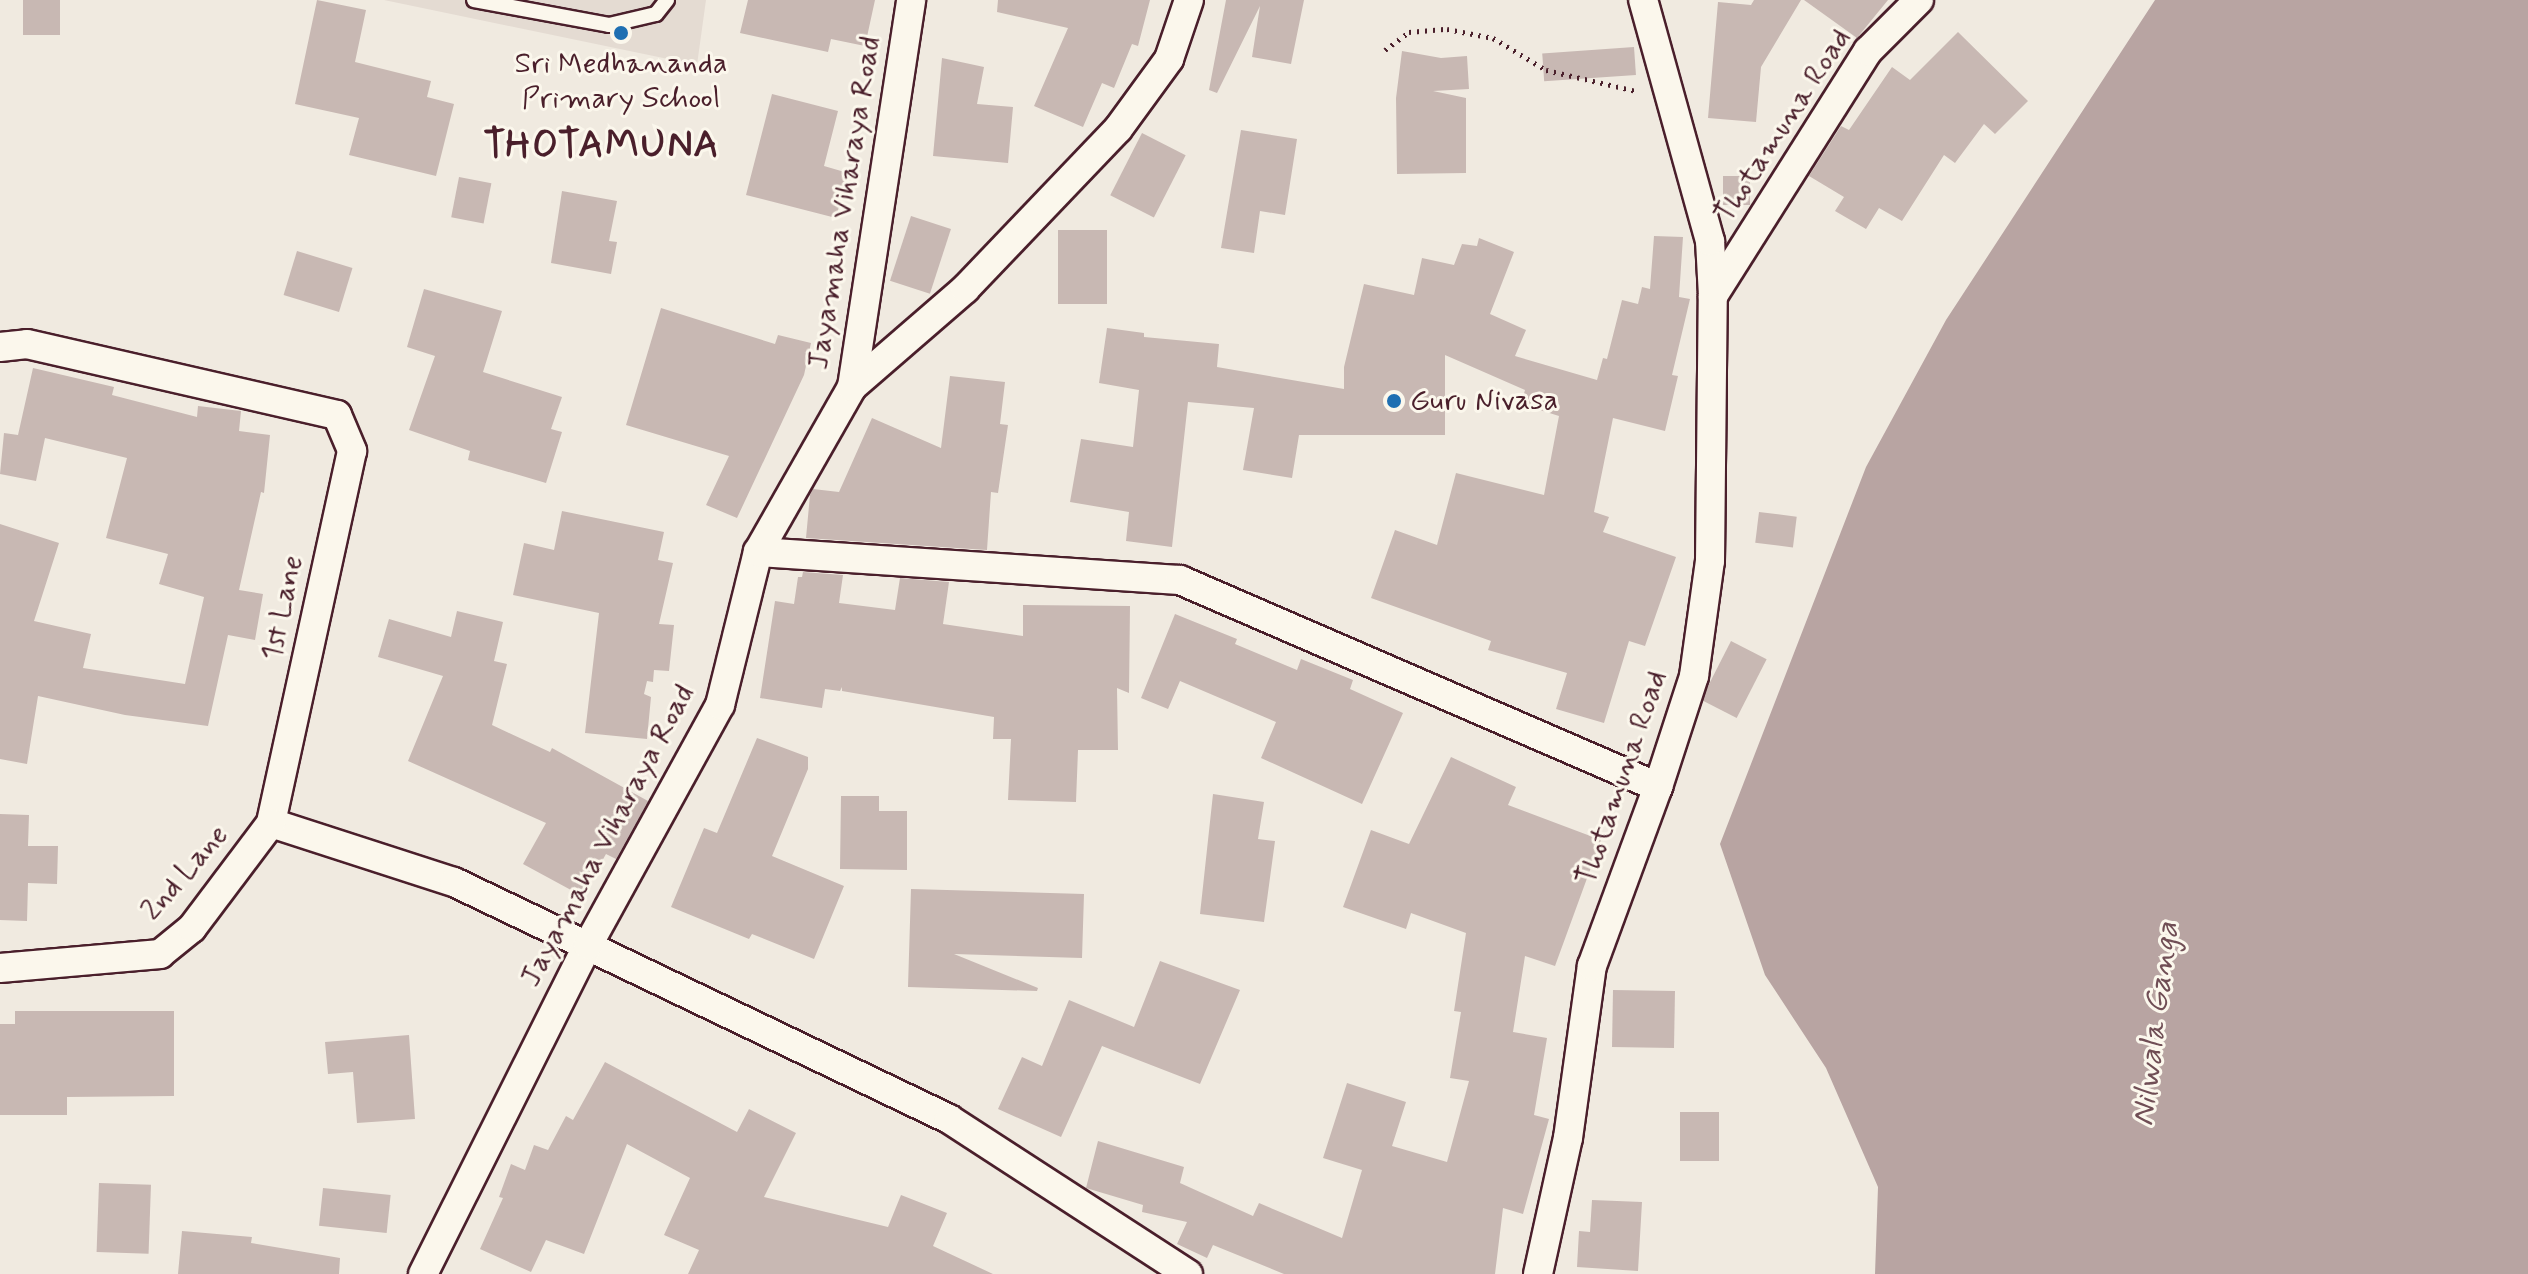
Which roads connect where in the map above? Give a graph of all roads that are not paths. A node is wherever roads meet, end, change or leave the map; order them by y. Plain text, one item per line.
1 (474, 0) edge
2 (667, 0) edge
3 (911, 0) edge
4 (1189, 0) edge
5 (1643, 0) edge
6 (1919, 0) edge
7 (1713, 296) junction
8 (0, 347) edge
9 (852, 387) junction
10 (758, 552) junction
11 (1658, 787) junction
12 (271, 823) junction
13 (588, 945) junction
14 (0, 968) edge
15 (423, 1274) edge
16 (1188, 1274) edge
17 (1538, 1274) edge

1 - 2 lane
3 - 9 street, Jayamaha Viharaya Road
4 - 9 street
5 - 7 street, Thotamuna Road
6 - 7 street, Thotamuna Road
7 - 11 street, Thotamuna Road
8 - 12 street, 1st Lane
9 - 10 street, Jayamaha Viharaya Road
10 - 11 street
10 - 13 street, Jayamaha Viharaya Road
11 - 17 street, Thotamuna Road
12 - 13 street
12 - 14 street, 2nd Lane
13 - 15 street, Jayamaha Viharaya Road
13 - 16 street

